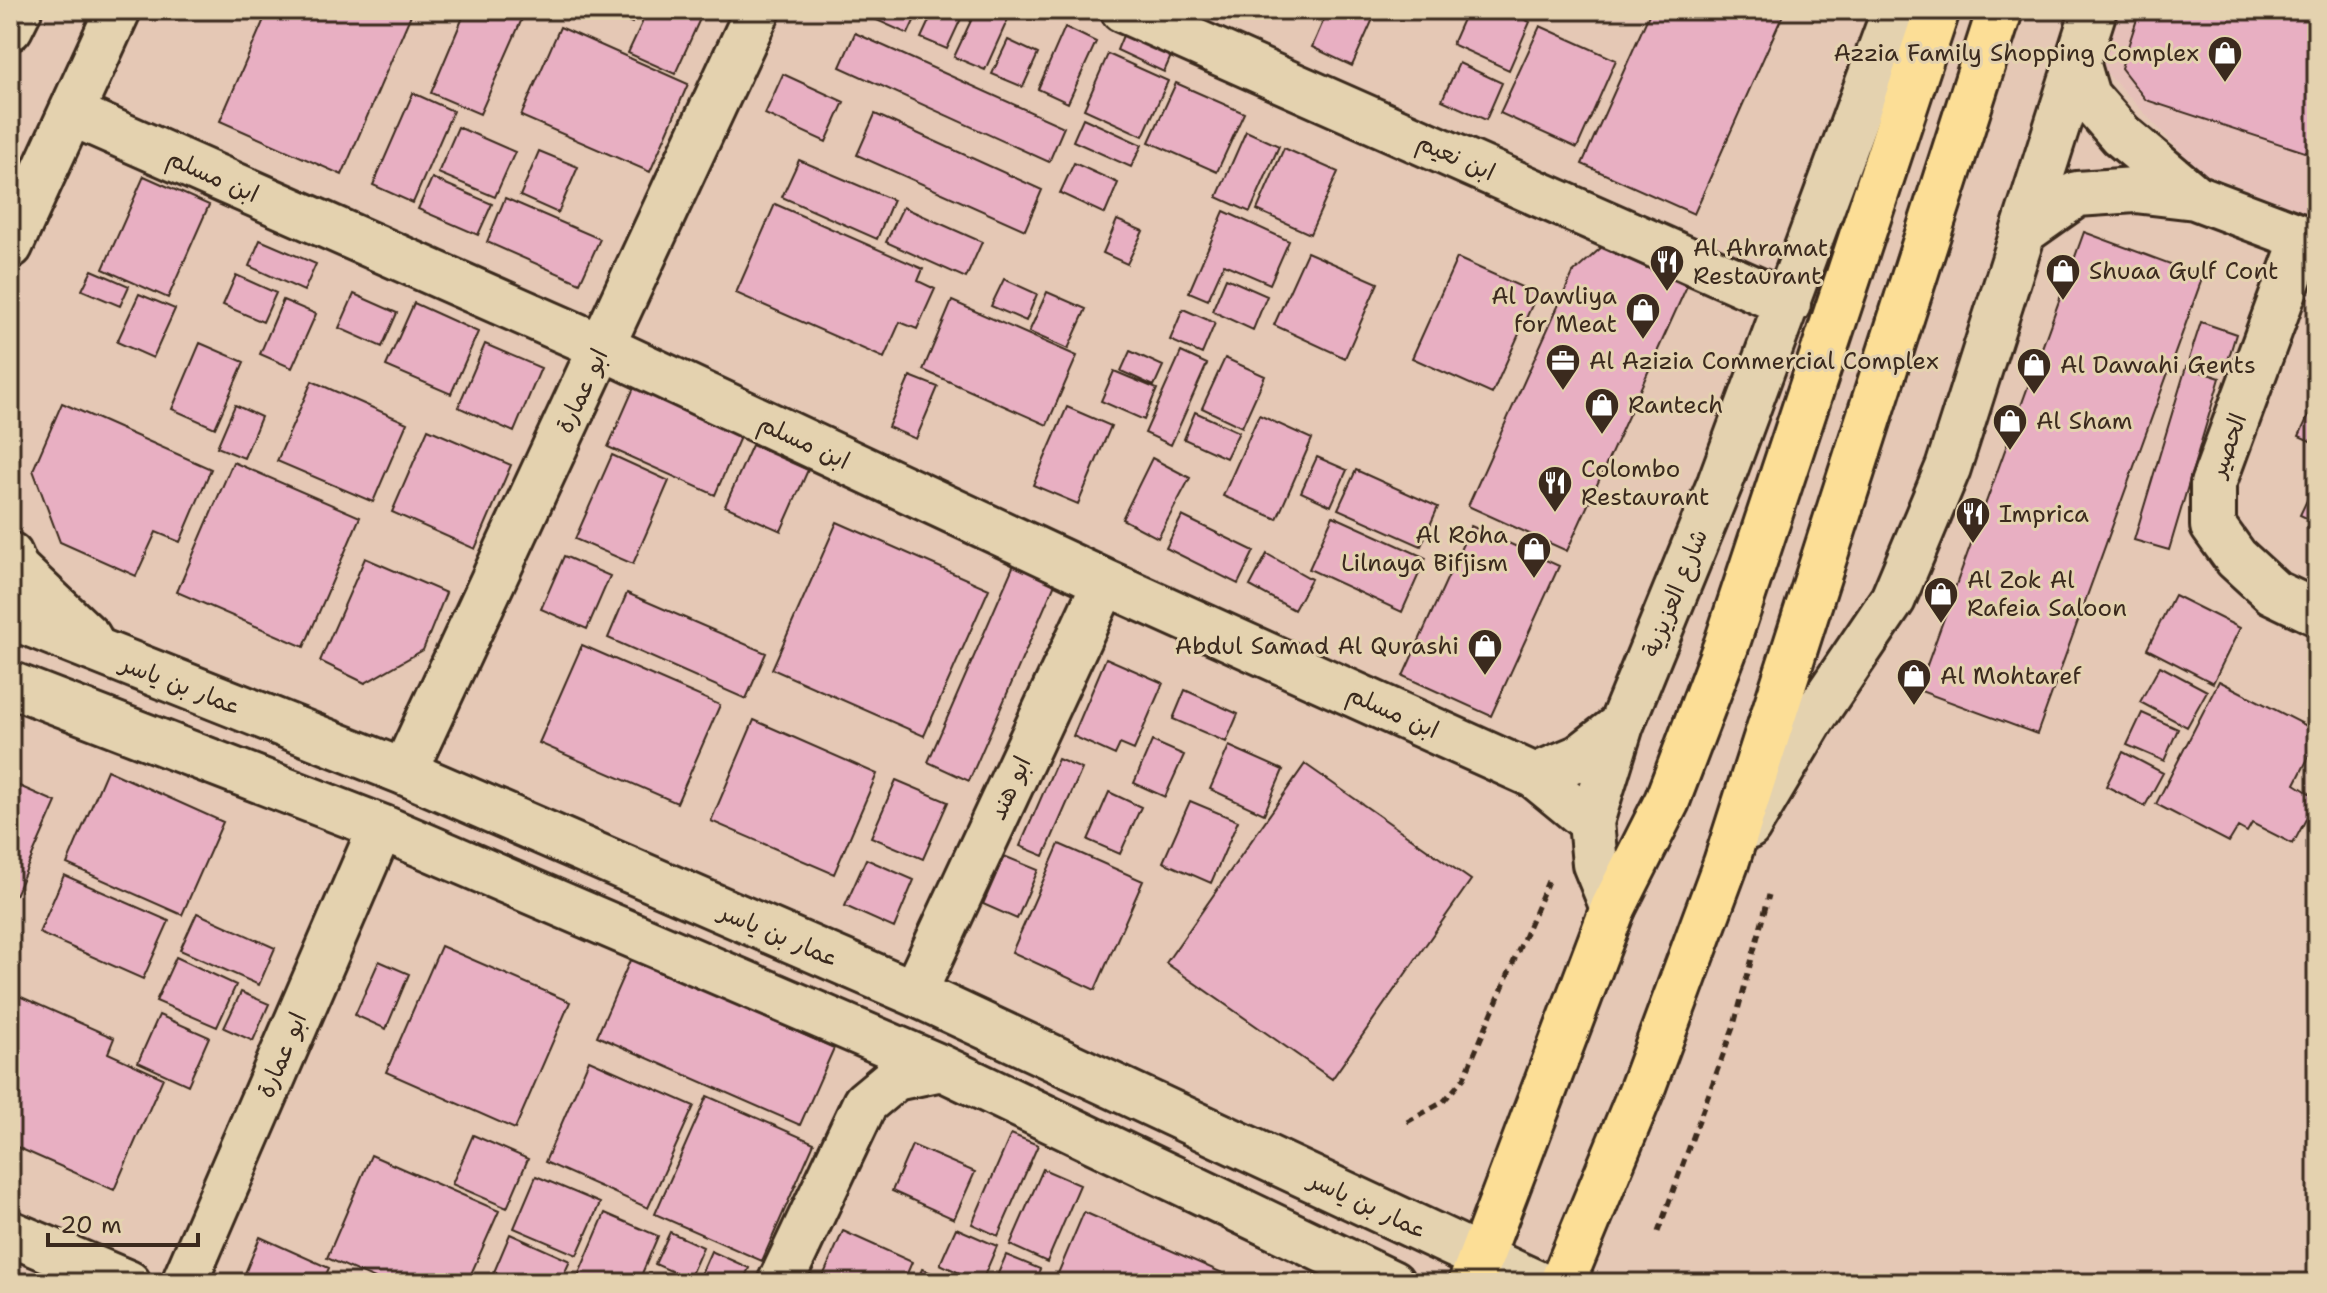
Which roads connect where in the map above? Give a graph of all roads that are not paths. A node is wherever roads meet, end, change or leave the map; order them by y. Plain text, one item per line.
1 (19, 10) edge
2 (118, 10) edge
3 (758, 10) edge
4 (1123, 10) edge
5 (1895, 10) edge
6 (1937, 10) edge
7 (2000, 10) edge
8 (2094, 10) edge
9 (10, 28) edge
10 (2077, 62) junction
11 (71, 113) junction
12 (2195, 197) junction
13 (2026, 230) junction
14 (2310, 240) edge
15 (10, 246) edge
16 (1788, 304) junction
17 (602, 347) junction
18 (10, 555) edge
19 (1105, 582) junction
20 (2317, 613) edge
21 (10, 616) edge
22 (108, 656) junction
23 (10, 684) edge
24 (1621, 725) junction
25 (404, 772) junction
26 (1535, 776) junction
27 (1591, 822) junction
28 (381, 827) junction
29 (1726, 863) junction
30 (1613, 908) junction
31 (914, 993) junction
32 (942, 1068) junction
33 (10, 1233) edge
34 (1476, 1270) edge
35 (128, 1283) edge
36 (184, 1283) edge
37 (780, 1283) edge
38 (1392, 1283) edge
39 (1536, 1283) edge
40 (1562, 1283) edge

1 - 9 street
2 - 11 street
3 - 17 street, ابو عمارة
4 - 16 street, ابن نعيم
5 - 16 street, شارع العزيزية
6 - 30 main road
7 - 29 main road
8 - 10 street
10 - 12 street
10 - 13 street
11 - 15 street
11 - 17 street, ابن مسلم
12 - 13 street
12 - 14 street
13 - 29 street
14 - 20 street, الحصير
16 - 24 street, شارع العزيزية
17 - 19 street, ابن مسلم
17 - 25 street, ابو عمارة
18 - 22 street
19 - 26 street, ابن مسلم
19 - 31 street, ابو هند
21 - 22 street, عمار بن ياسر
22 - 25 street, عمار بن ياسر
23 - 28 street
24 - 26 street
24 - 27 street, شارع العزيزية
25 - 31 street, عمار بن ياسر
26 - 27 street, ابن مسلم
27 - 30 street, شارع العزيزية
28 - 32 street
28 - 36 street, ابو عمارة
29 - 40 main road
30 - 34 main road
31 - 34 street, عمار بن ياسر
32 - 37 street
32 - 38 street
33 - 35 street
34 - 39 street, عمار بن ياسر

